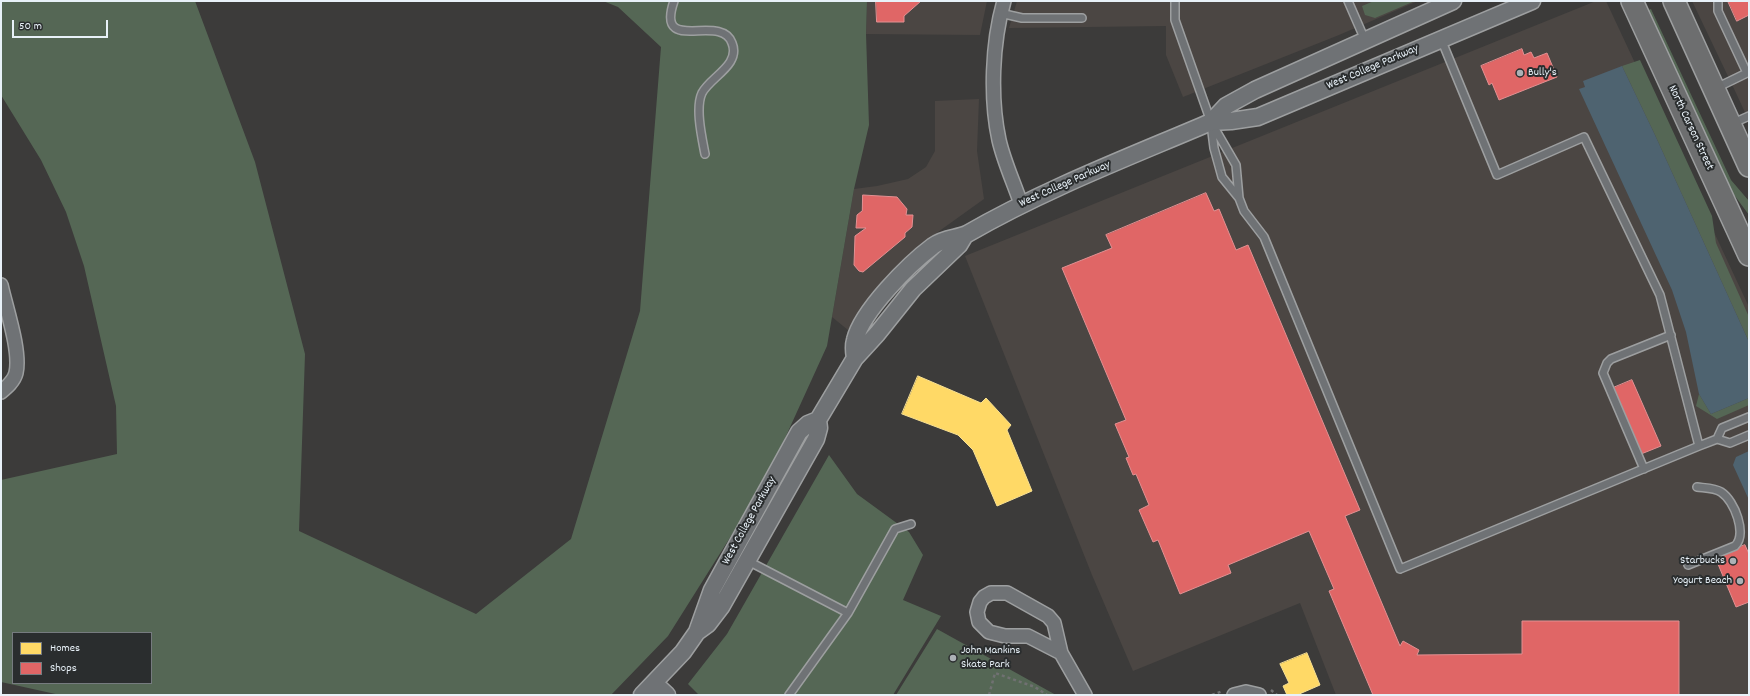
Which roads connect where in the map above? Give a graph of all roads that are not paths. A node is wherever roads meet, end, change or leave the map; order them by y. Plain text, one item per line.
1 (674, 1) edge
2 (1175, 1) edge
3 (1348, 1) edge
4 (1453, 1) edge
5 (1532, 1) edge
6 (1632, 1) edge
7 (1674, 1) edge
8 (1718, 1) edge
9 (1002, 7) edge
10 (1082, 18) dead end
11 (1441, 39) junction
12 (1365, 40) junction
13 (1748, 73) edge
14 (1714, 89) junction
15 (1749, 116) edge
16 (1211, 122) junction
17 (1730, 125) junction
18 (704, 154) dead end
19 (1749, 166) edge
20 (1240, 198) junction
21 (1021, 204) junction
22 (1749, 255) edge
23 (1, 285) edge
24 (1671, 335) junction
25 (1, 392) edge
26 (1749, 417) edge
27 (818, 420) junction
28 (1749, 435) edge
29 (1717, 439) junction
30 (1699, 446) junction
31 (1644, 469) junction
32 (1697, 487) dead end
33 (911, 524) dead end
34 (748, 560) junction
35 (1688, 565) dead end
36 (848, 613) junction
37 (697, 632) junction
38 (1061, 653) junction
39 (654, 683) junction
40 (642, 695) edge
41 (667, 695) edge
42 (789, 695) edge
43 (1085, 695) edge
44 (1234, 695) edge
45 (1259, 695) edge

1 - 18 lane
2 - 16 lane
3 - 12 lane
4 - 12 street, West College Parkway
5 - 11 street, West College Parkway
6 - 22 main road, North Carson Street
7 - 14 main road
8 - 13 lane
9 - 10 lane
9 - 21 street
11 - 16 street, West College Parkway
11 - 24 lane
12 - 16 street, West College Parkway
13 - 14 lane
14 - 17 main road
15 - 17 lane
16 - 20 lane
16 - 20 lane
16 - 21 street, West College Parkway
17 - 19 main road
20 - 31 lane
21 - 27 street, West College Parkway
23 - 25 street
24 - 30 lane
24 - 31 lane
26 - 29 lane
27 - 34 street, West College Parkway
27 - 37 street, West College Parkway
28 - 29 lane
29 - 30 lane
30 - 31 lane
32 - 35 lane
33 - 36 lane
34 - 36 lane
34 - 37 street, West College Parkway
36 - 42 lane
37 - 39 street, West College Parkway
38 - 38 street
38 - 43 street
39 - 40 street, West College Parkway
39 - 41 street
44 - 45 street

